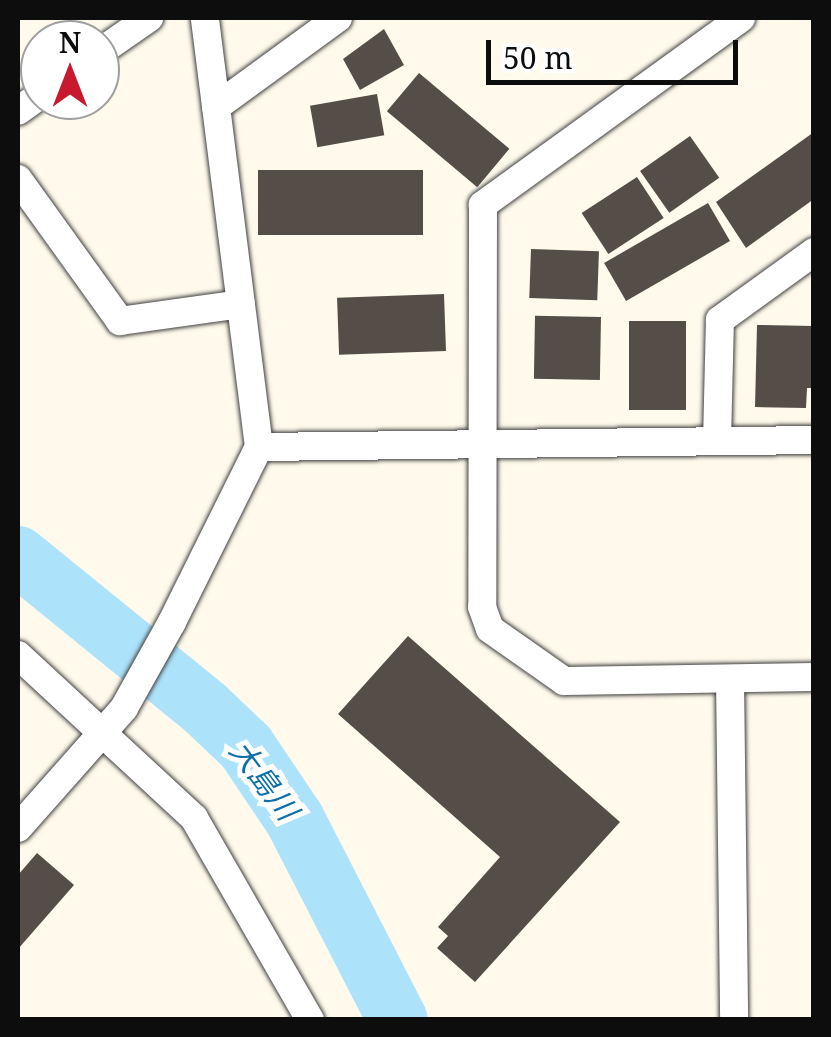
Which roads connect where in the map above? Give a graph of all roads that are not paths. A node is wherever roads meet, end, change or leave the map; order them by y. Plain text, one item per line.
1 (148, 18) edge
2 (205, 18) edge
3 (338, 18) edge
4 (740, 18) edge
5 (710, 26) edge
6 (120, 38) edge
7 (216, 106) junction
8 (18, 180) edge
9 (814, 252) edge
10 (240, 304) junction
11 (814, 440) edge
12 (717, 441) junction
13 (482, 445) junction
14 (259, 448) junction
15 (18, 655) edge
16 (730, 678) junction
17 (814, 678) edge
18 (103, 731) junction
19 (18, 828) edge
20 (310, 1020) edge
21 (734, 1020) edge

1 - 6 street
2 - 7 street
3 - 7 street
4 - 5 street
5 - 13 street
7 - 10 street
8 - 10 street
9 - 12 street
10 - 14 street
11 - 12 street
12 - 13 street
13 - 14 street
13 - 16 street
14 - 18 street
15 - 18 street
16 - 17 street
16 - 21 street
18 - 19 street
18 - 20 street

